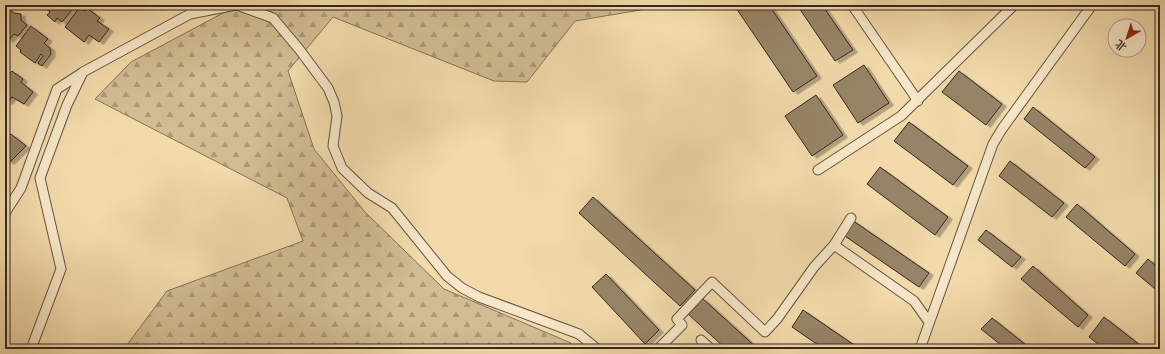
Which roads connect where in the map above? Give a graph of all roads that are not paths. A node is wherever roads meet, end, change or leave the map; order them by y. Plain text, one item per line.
1 (236, 5) edge
2 (852, 5) edge
3 (1014, 5) edge
4 (1092, 5) edge
5 (83, 72) junction
6 (918, 101) junction
7 (818, 170) dead end
8 (5, 213) edge
9 (851, 218) dead end
10 (834, 245) junction
11 (929, 322) junction
12 (700, 340) dead end
13 (31, 349) edge
14 (597, 349) edge
15 (658, 349) edge
16 (711, 349) edge
17 (920, 349) edge

1 - 5 street
1 - 14 street
2 - 6 street
3 - 6 street
4 - 11 street
5 - 8 street
5 - 13 street
6 - 7 street
9 - 10 street
10 - 11 street
10 - 15 street
11 - 17 street
12 - 16 street

